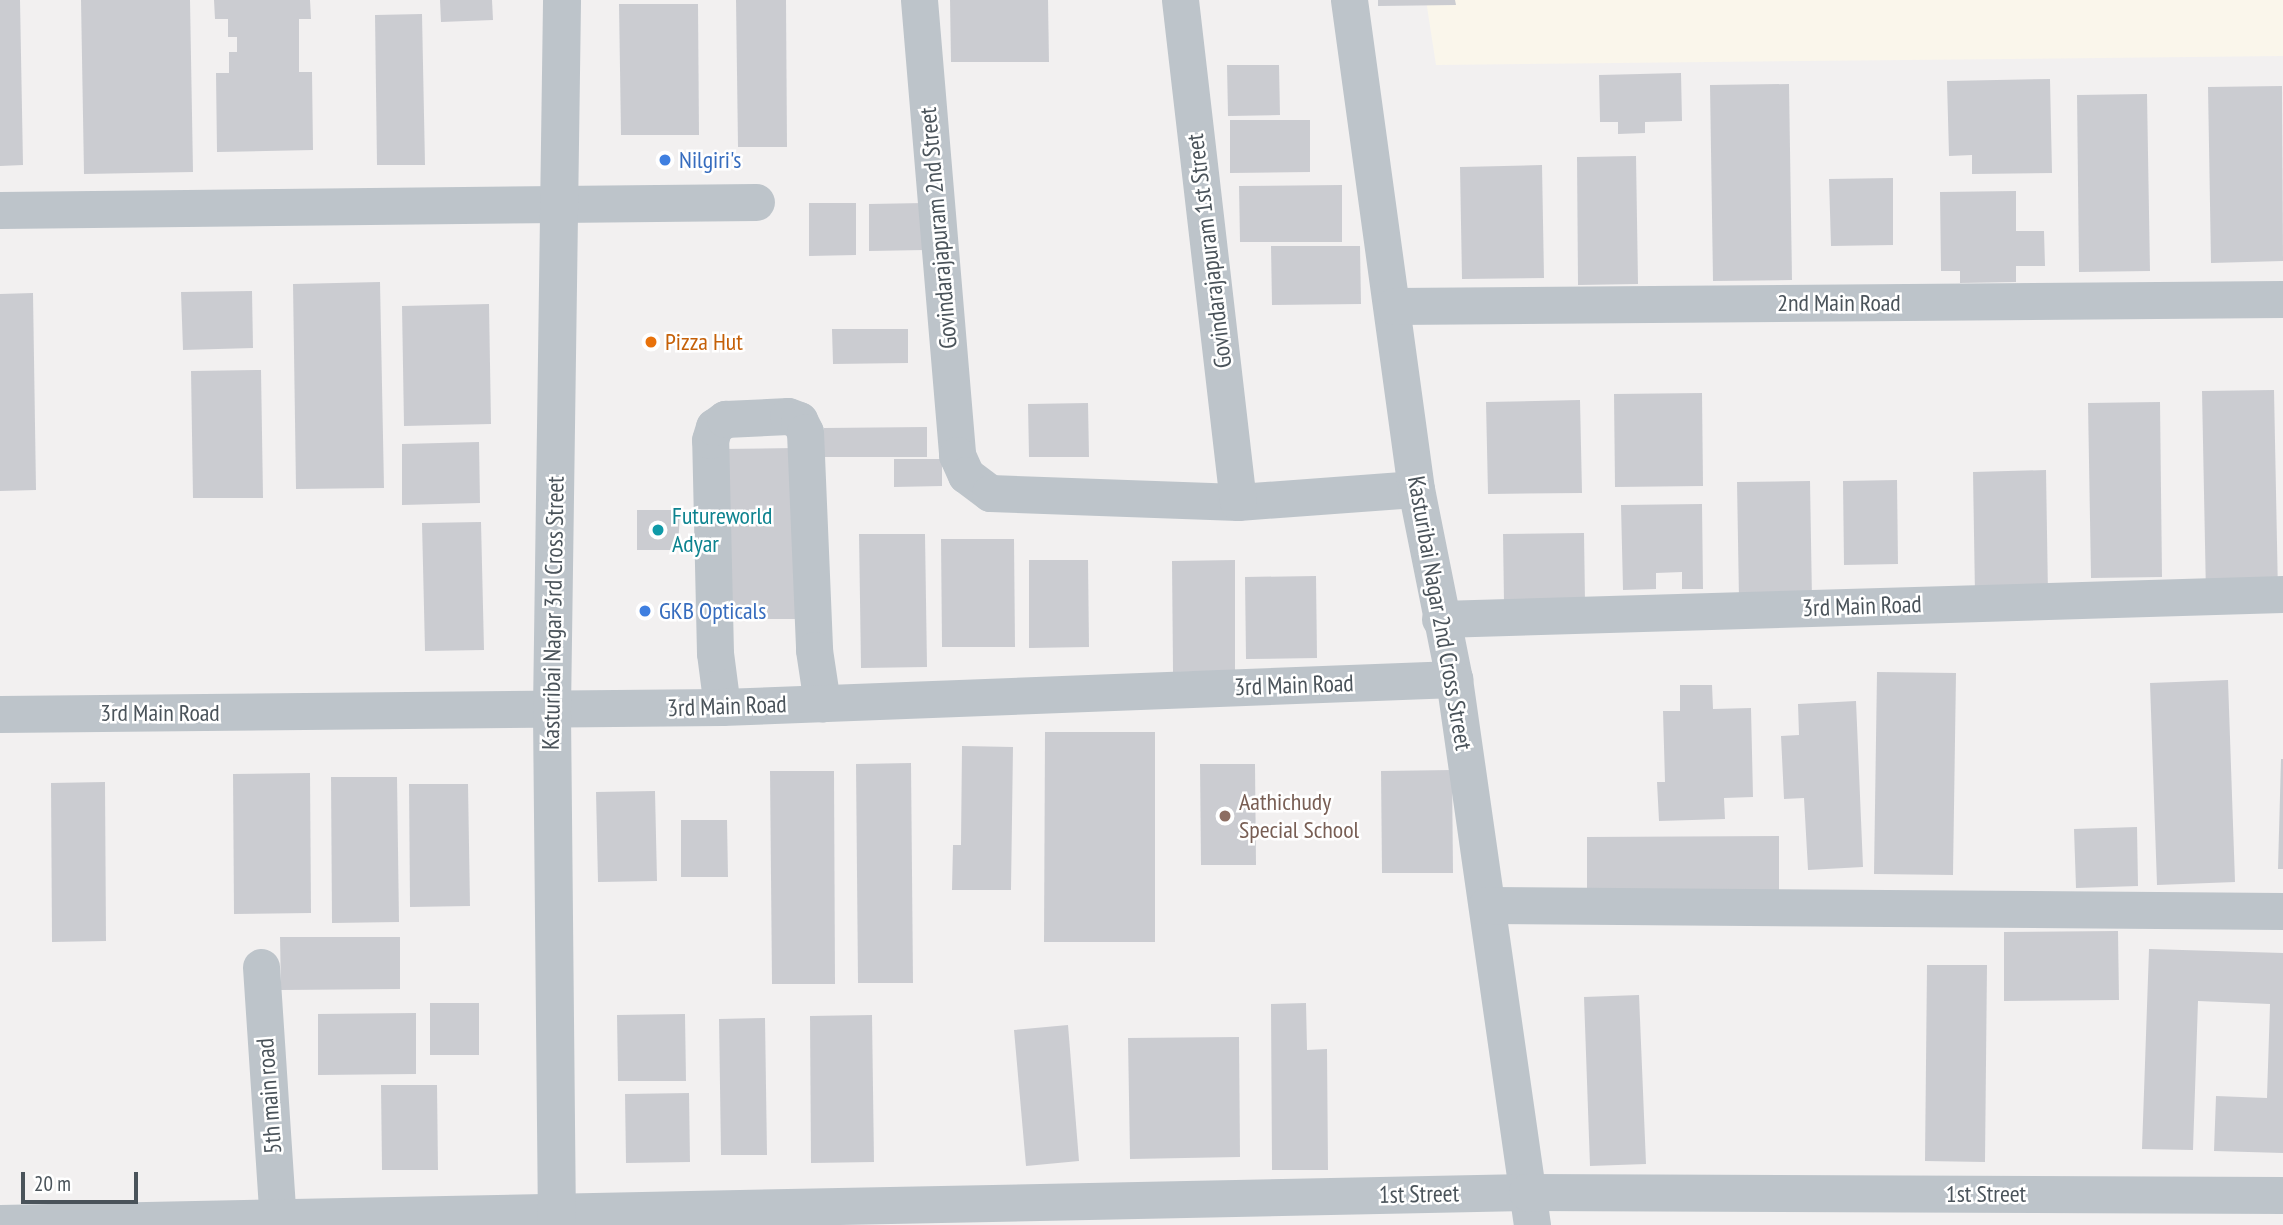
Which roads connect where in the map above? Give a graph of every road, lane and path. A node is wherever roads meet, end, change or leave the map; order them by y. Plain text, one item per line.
1 (562, 0) edge
2 (919, 0) edge
3 (1180, 0) edge
4 (1349, 0) edge
5 (559, 200) junction
6 (756, 202) dead end
7 (0, 210) edge
8 (2283, 299) edge
9 (1394, 306) junction
10 (1416, 489) junction
11 (1238, 502) junction
12 (2283, 594) edge
13 (1440, 619) junction
14 (1454, 679) junction
15 (822, 704) junction
16 (722, 707) junction
17 (552, 710) junction
18 (0, 714) edge
19 (1487, 905) junction
20 (2283, 911) edge
21 (261, 967) dead end
22 (2283, 1195) edge
23 (1530, 1208) edge
24 (556, 1219) edge
25 (278, 1222) edge
26 (0, 1223) edge

1 - 5 street, Kasturibai Nagar 3rd Cross Street
2 - 11 street, Govindarajapuram 2nd Street
3 - 11 street, Govindarajapuram 1st Street
4 - 9 street, Kasturibai Nagar 2nd Cross Street
5 - 6 street
5 - 7 street
5 - 17 street, Kasturibai Nagar 3rd Cross Street
8 - 9 street, 2nd Main Road
9 - 10 street, Kasturibai Nagar 2nd Cross Street
10 - 11 street
10 - 13 street, Kasturibai Nagar 2nd Cross Street
12 - 13 street, 3rd Main Road
13 - 14 street, Kasturibai Nagar 2nd Cross Street
14 - 15 street, 3rd Main Road
14 - 19 street, Kasturibai Nagar 2nd Cross Street
15 - 16 street, 3rd Main Road
15 - 16 street
16 - 17 street, 3rd Main Road
17 - 18 street, 3rd Main Road
17 - 24 street, Kasturibai Nagar 3rd Cross Street
19 - 20 street
19 - 23 street, Kasturibai Nagar 2nd Cross Street
21 - 25 street, 5th main road
22 - 23 street, 1st Street
23 - 24 street, 1st Street
24 - 25 street, 1st Street
25 - 26 street, 1st Street

